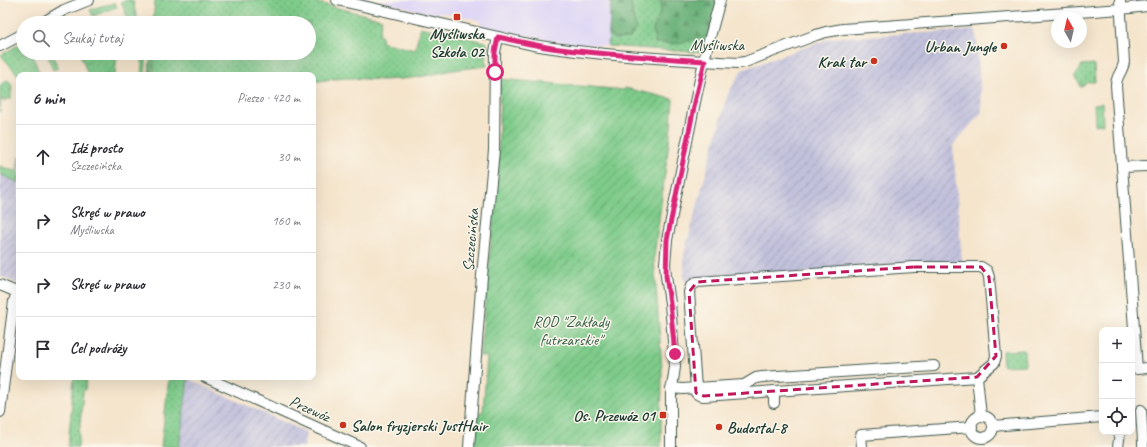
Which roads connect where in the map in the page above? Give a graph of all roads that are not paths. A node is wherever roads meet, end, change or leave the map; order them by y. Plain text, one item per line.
1 (89, 0) edge
2 (337, 0) edge
3 (720, 0) edge
4 (371, 4) edge
5 (1120, 4) edge
6 (1147, 6) edge
7 (54, 16) edge
8 (498, 37) junction
9 (16, 38) edge
10 (0, 46) edge
11 (705, 61) junction
12 (1147, 166) edge
13 (1122, 168) junction
14 (0, 285) edge
15 (16, 292) edge
16 (16, 297) edge
17 (934, 366) dead end
18 (1147, 368) edge
19 (885, 369) junction
20 (977, 377) junction
21 (212, 380) edge
22 (886, 384) junction
23 (671, 388) junction
24 (696, 388) junction
25 (774, 392) junction
26 (774, 403) dead end
27 (1141, 410) dead end
28 (0, 412) edge
29 (981, 416) junction
30 (1099, 417) edge
31 (993, 426) junction
32 (972, 427) junction
33 (1120, 435) edge
34 (984, 442) edge
35 (1144, 444) edge
36 (360, 447) edge
37 (469, 447) edge
38 (671, 447) edge
39 (862, 447) edge
40 (1118, 447) edge

1 - 7 street
2 - 4 street, Myśliwska
3 - 11 street
4 - 8 street, Myśliwska
5 - 6 street, Myśliwska
5 - 11 street, Myśliwska
5 - 13 street
8 - 11 street, Myśliwska
8 - 37 street, Szczecińska
9 - 10 street
11 - 23 street
12 - 13 street
13 - 18 street
14 - 15 street
16 - 28 street
17 - 19 street
19 - 22 street
19 - 24 street
20 - 22 street
20 - 24 street
20 - 29 street
21 - 36 street, Przewóz
22 - 25 street
23 - 24 street
23 - 38 street
24 - 25 street
25 - 26 street
27 - 35 street
29 - 31 street
29 - 32 street
30 - 31 street
31 - 34 street
32 - 34 street
32 - 39 street
33 - 40 street

